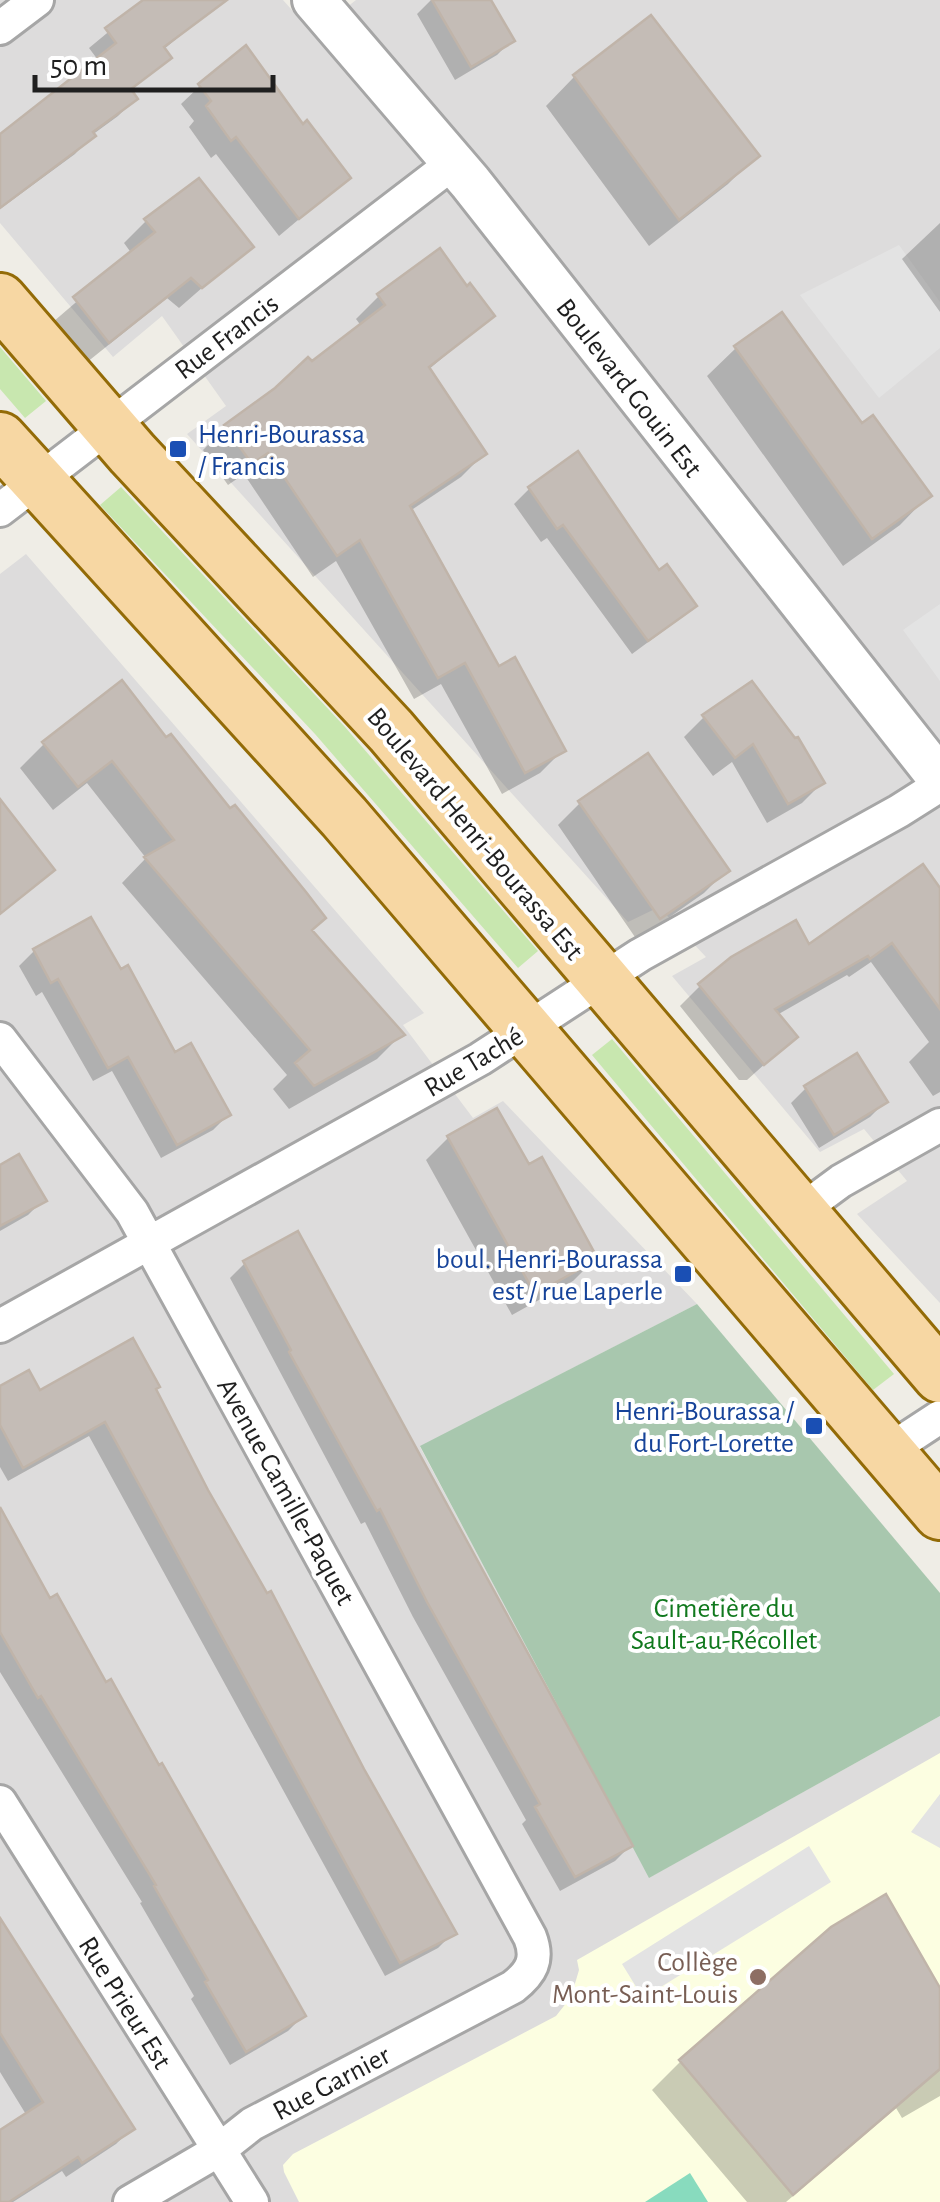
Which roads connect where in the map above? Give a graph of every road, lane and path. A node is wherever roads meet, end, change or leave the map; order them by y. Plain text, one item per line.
1 (38, 0) edge
2 (314, 0) edge
3 (0, 28) edge
4 (453, 162) junction
5 (0, 300) edge
6 (108, 426) junction
7 (0, 440) edge
8 (19, 496) edge
9 (940, 782) edge
10 (602, 980) junction
11 (528, 1028) junction
12 (0, 1038) edge
13 (940, 1125) edge
14 (799, 1212) junction
15 (151, 1244) junction
16 (0, 1326) edge
17 (940, 1376) edge
18 (940, 1416) edge
19 (888, 1451) junction
20 (940, 1513) edge
21 (0, 1802) edge
22 (534, 1966) joint
23 (219, 2150) junction
24 (130, 2202) edge
25 (252, 2202) edge

1 - 3 street
2 - 4 street, Boulevard Gouin Est
4 - 6 street, Rue Francis
4 - 9 street, Boulevard Gouin Est
5 - 6 main road, Boulevard Henri-Bourassa Est
6 - 8 street, Rue Francis
6 - 10 main road, Boulevard Henri-Bourassa Est
7 - 8 main road
8 - 11 main road
9 - 10 street, Rue Taché
10 - 11 street, Rue Taché
10 - 14 main road, Boulevard Henri-Bourassa Est
11 - 15 street, Rue Taché
11 - 19 main road
12 - 15 street, Avenue Camille-Paquet
13 - 14 street
14 - 17 main road, Boulevard Henri-Bourassa Est
15 - 16 street, Rue Taché
15 - 22 street, Avenue Camille-Paquet
18 - 19 street
19 - 20 main road
21 - 23 street, Rue Prieur Est
22 - 23 street, Rue Garnier
23 - 24 street, Rue Garnier
23 - 25 street, Rue Prieur Est

